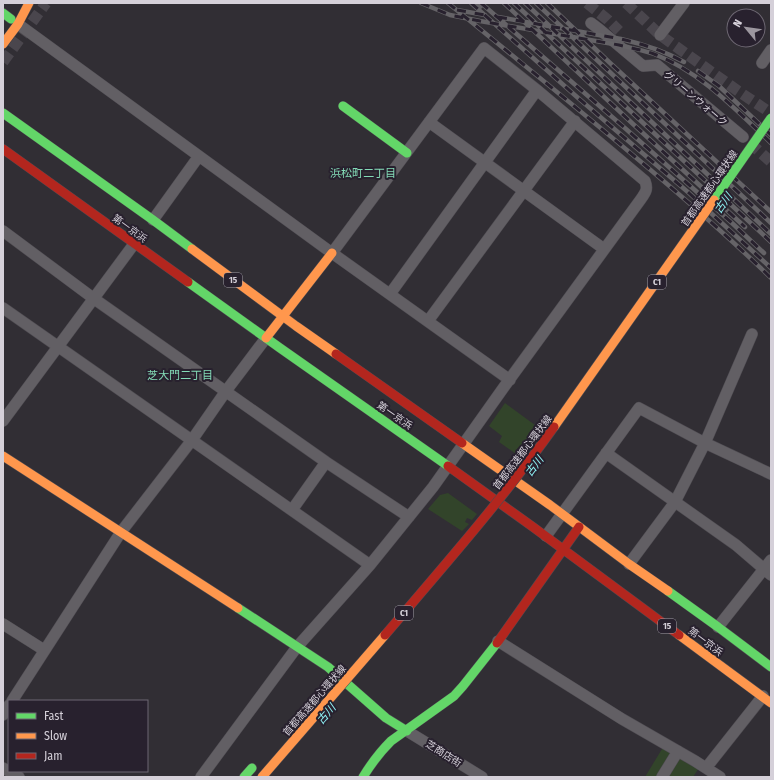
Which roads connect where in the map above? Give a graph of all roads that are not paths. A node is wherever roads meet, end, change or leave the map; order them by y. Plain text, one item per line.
1 (24, 3) edge
2 (29, 3) edge
3 (684, 3) edge
4 (3, 14) edge
5 (14, 22) junction
6 (591, 23) dead end
7 (3, 30) edge
8 (660, 35) dead end
9 (3, 44) edge
10 (771, 50) edge
11 (762, 63) dead end
12 (537, 90) junction
13 (343, 106) dead end
14 (3, 114) edge
15 (771, 118) edge
16 (575, 121) junction
17 (429, 122) junction
18 (743, 137) tunnel mouth
19 (3, 149) edge
20 (407, 153) junction
21 (199, 156) junction
22 (484, 162) junction
23 (523, 190) junction
24 (153, 220) junction
25 (3, 231) edge
26 (134, 244) junction
27 (604, 250) junction
28 (332, 253) junction
29 (390, 294) junction
30 (93, 298) junction
31 (4, 312) edge
32 (283, 317) junction
33 (428, 321) junction
34 (752, 334) dead end
35 (266, 338) junction
36 (58, 347) junction
37 (510, 380) junction
38 (226, 391) junction
39 (3, 421) edge
40 (192, 440) junction
41 (705, 443) junction
42 (464, 444) junction
43 (606, 453) junction
44 (3, 456) edge
45 (326, 462) junction
46 (449, 466) junction
47 (771, 474) edge
48 (531, 479) dead end
49 (675, 502) junction
50 (292, 510) junction
51 (562, 514) junction
52 (409, 517) junction
53 (501, 518) dead end
54 (579, 527) junction
55 (121, 532) junction
56 (546, 536) junction
57 (564, 549) junction
58 (629, 564) junction
59 (370, 565) junction
60 (769, 568) edge
61 (3, 624) edge
62 (718, 626) junction
63 (386, 634) junction
64 (498, 641) junction
65 (297, 647) junction
66 (44, 650) junction
67 (771, 667) edge
68 (360, 683) dead end
69 (350, 695) dead end
70 (13, 700) edge
71 (767, 700) edge
72 (308, 710) dead end
73 (407, 731) junction
74 (678, 751) junction
75 (255, 766) dead end
76 (706, 768) junction
77 (10, 772) edge
78 (19, 777) edge
79 (201, 777) edge
80 (244, 777) edge
81 (262, 777) edge
82 (362, 777) edge
83 (482, 777) edge
84 (662, 777) edge
85 (720, 777) edge

1 - 5 main road
2 - 5 main road
3 - 8 street
4 - 5 main road
5 - 7 main road
5 - 9 main road
5 - 21 street
6 - 18 street, グリーンウォーク
10 - 11 street
12 - 16 street
12 - 17 street
12 - 22 street
13 - 20 main road
14 - 24 main road, 第一京浜 / 15
15 - 63 main road, 首都高速都心環状線 / C1, bridge
16 - 23 street
16 - 27 street
17 - 20 street
17 - 22 street
19 - 26 main road, 第一京浜 / 15
20 - 28 street
21 - 24 street
21 - 28 street
22 - 23 street
22 - 29 street
23 - 27 street
23 - 33 street
24 - 32 main road, 第一京浜 / 15
25 - 30 street
26 - 30 street
26 - 35 main road, 第一京浜 / 15
27 - 37 street
28 - 29 street
28 - 32 main road
29 - 33 street
30 - 36 street
30 - 38 street
31 - 36 street
32 - 35 main road
32 - 42 main road, 第一京浜 / 15
33 - 37 street
34 - 41 street
35 - 38 street
35 - 46 main road, 第一京浜 / 15
36 - 39 street
36 - 40 street
37 - 42 street
38 - 40 street
38 - 45 street
40 - 50 street
40 - 55 street
41 - 43 street
41 - 47 street
41 - 49 street
42 - 46 street
42 - 51 main road, 第一京浜 / 15
43 - 49 street
43 - 51 street
44 - 55 main road
45 - 50 street
45 - 52 street
46 - 52 street
46 - 56 main road, 第一京浜 / 15
48 - 53 main road
49 - 58 street
49 - 60 street
50 - 59 street
51 - 54 main road, 第一京浜 / 15
51 - 56 street
52 - 59 street
54 - 57 main road
54 - 58 main road, 第一京浜 / 15
55 - 65 main road
55 - 66 street
56 - 57 main road, 第一京浜 / 15
57 - 64 main road
57 - 71 main road, 第一京浜 / 15
58 - 62 main road, 第一京浜 / 15
59 - 65 street
60 - 62 street
61 - 66 street
62 - 67 main road, 第一京浜 / 15
63 - 72 main road, C1, bridge
63 - 81 main road, 首都高速都心環状線 / C1, bridge
64 - 73 main road
64 - 74 street
65 - 73 main road
65 - 79 street
66 - 70 street
68 - 69 main road
71 - 76 street
73 - 82 main road
73 - 83 street, 芝商店街
74 - 76 street
74 - 84 street
75 - 80 main road
76 - 85 street
77 - 78 street

